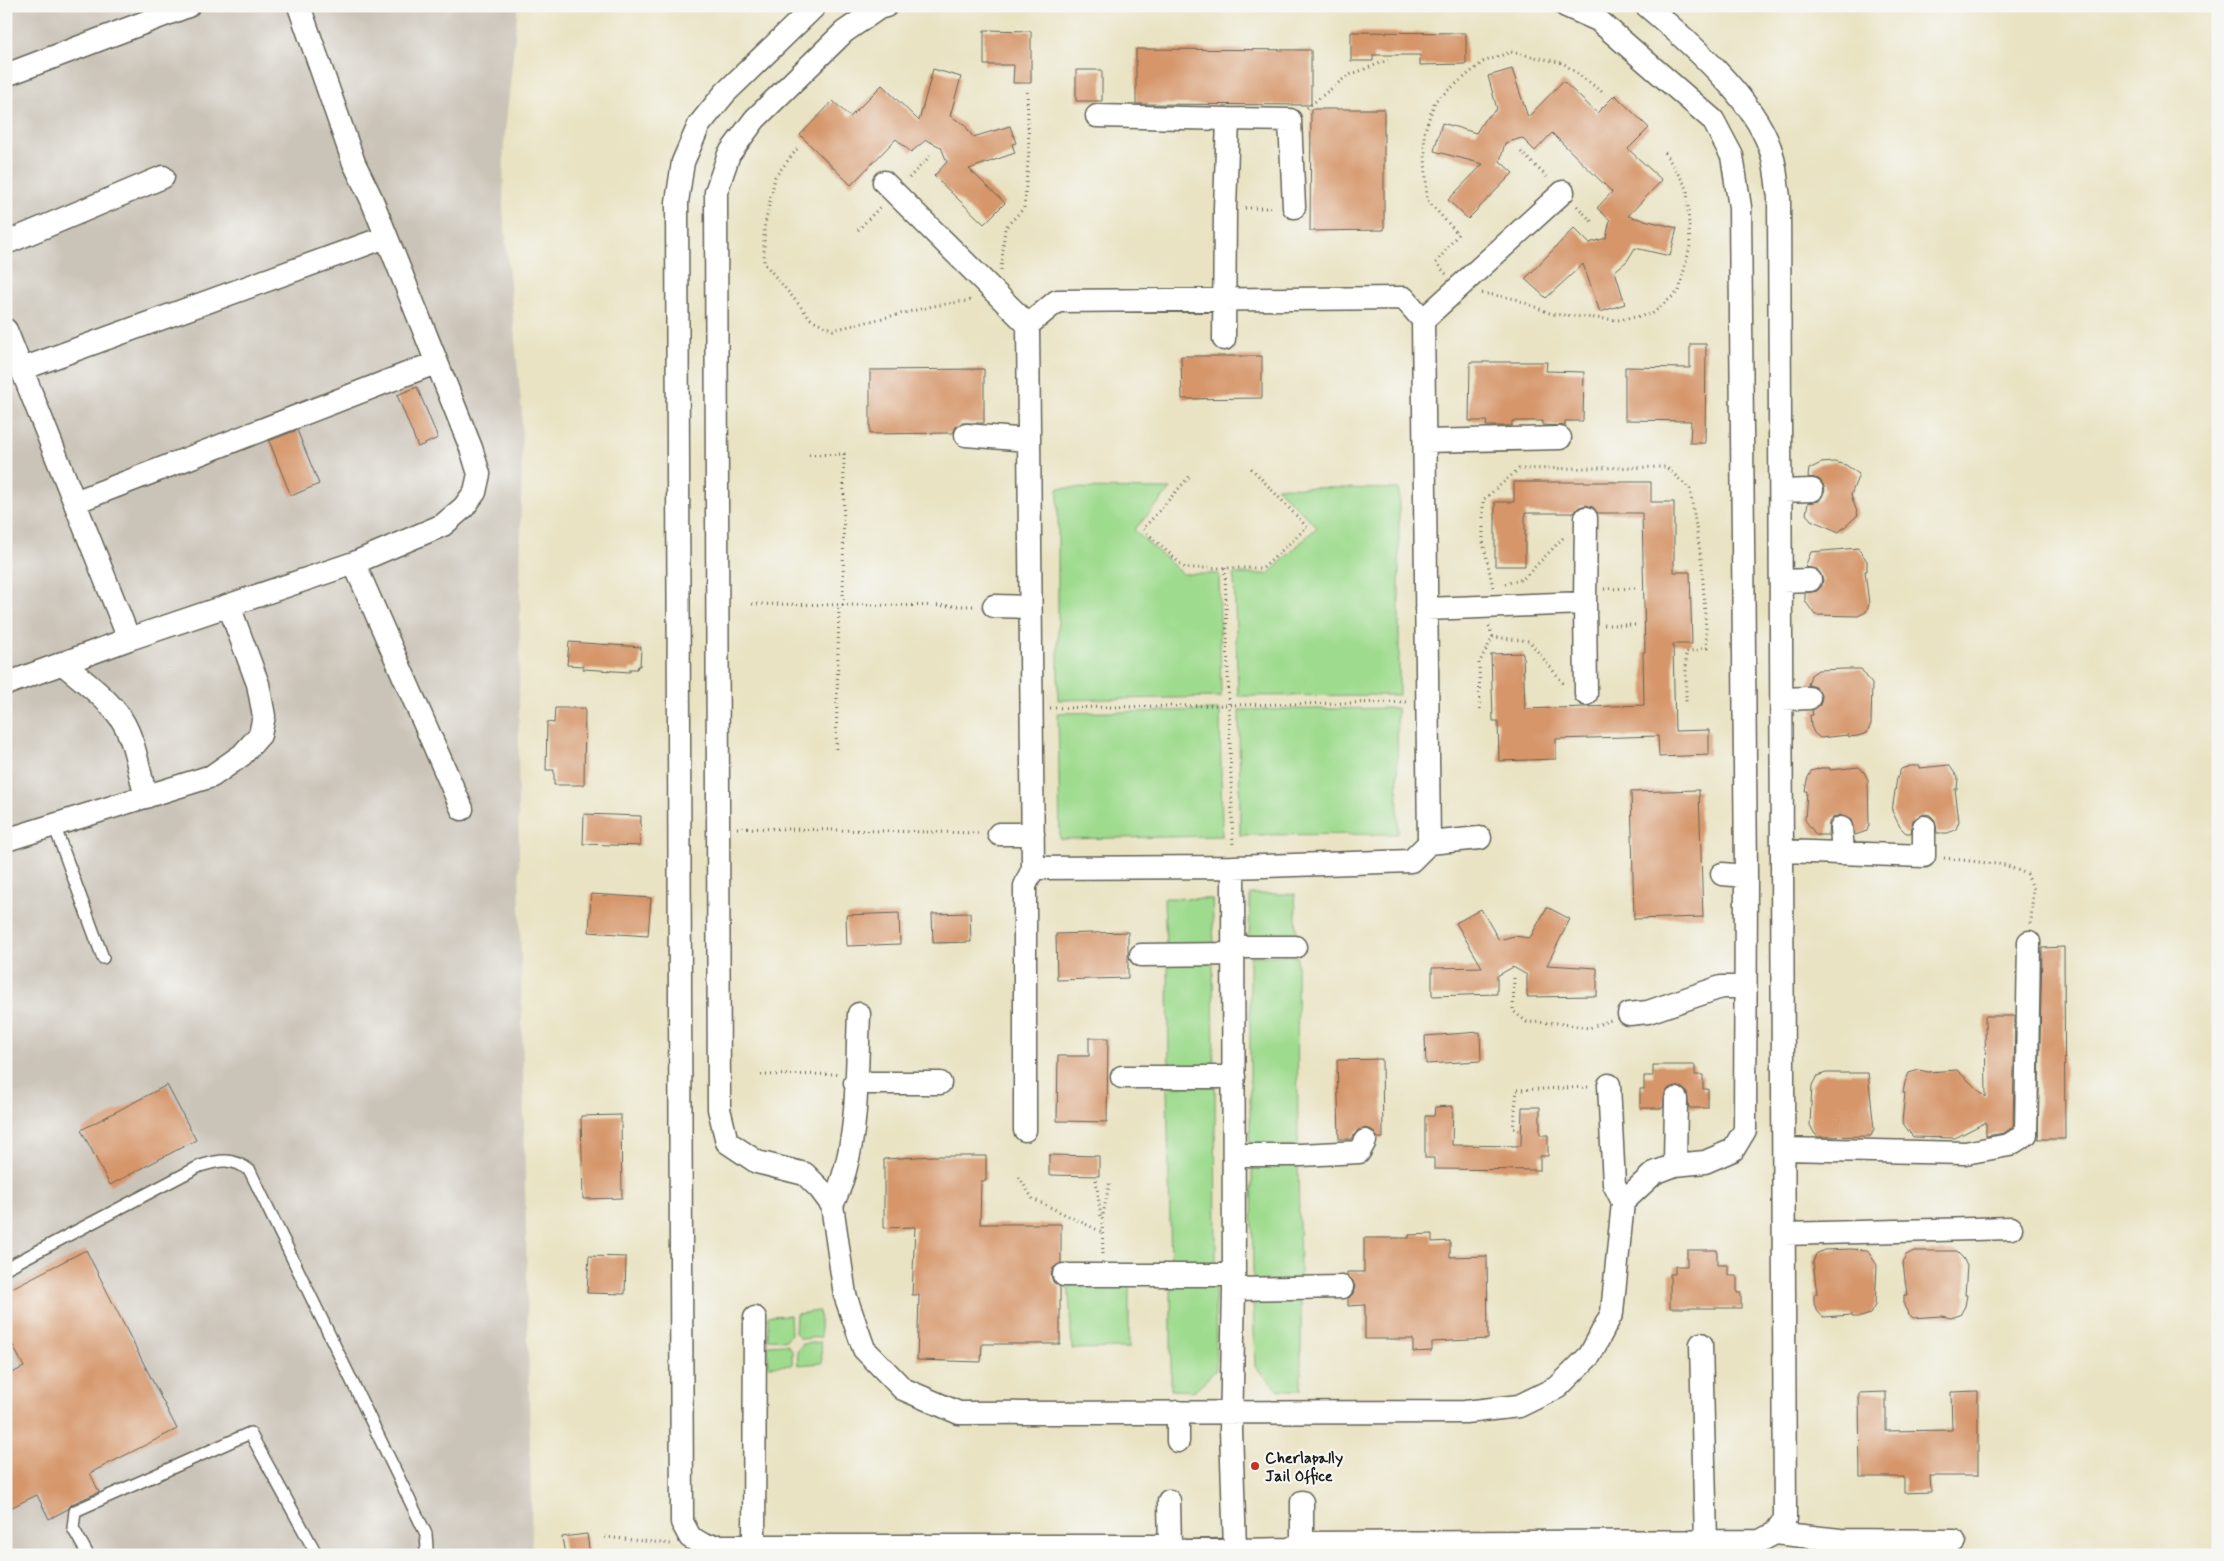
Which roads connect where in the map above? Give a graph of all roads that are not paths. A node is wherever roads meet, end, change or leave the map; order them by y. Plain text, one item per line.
1 (188, 6) edge
2 (299, 6) edge
3 (815, 6) edge
4 (886, 6) edge
5 (1566, 6) edge
6 (1647, 6) edge
7 (6, 75) edge
8 (1097, 116) dead end
9 (1228, 119) junction
10 (163, 176) dead end
11 (884, 182) dead end
12 (1562, 192) dead end
13 (1294, 207) road end
14 (386, 237) junction
15 (6, 243) edge
16 (1224, 299) junction
17 (1423, 320) junction
18 (1028, 325) junction
19 (6, 330) edge
20 (1224, 339) dead end
21 (436, 363) junction
22 (22, 370) junction
23 (966, 436) dead end
24 (1560, 438) dead end
25 (1029, 440) junction
26 (1425, 441) junction
27 (1812, 490) dead end
28 (1781, 491) junction
29 (75, 502) junction
30 (1586, 518) road end
31 (354, 563) junction
32 (1810, 580) dead end
33 (1781, 581) junction
34 (229, 606) junction
35 (994, 606) road end
36 (1585, 606) junction
37 (1030, 607) junction
38 (1426, 609) junction
39 (129, 638) junction
40 (62, 663) junction
41 (6, 684) edge
42 (1586, 694) road end
43 (1809, 698) dead end
44 (1782, 699) junction
45 (146, 797) junction
46 (462, 809) dead end
47 (54, 824) junction
48 (1924, 827) dead end
49 (1841, 828) dead end
50 (999, 834) road end
51 (1033, 834) junction
52 (1480, 838) dead end
53 (6, 840) edge
54 (1429, 842) junction
55 (1783, 851) junction
56 (1843, 852) junction
57 (1233, 867) junction
58 (1033, 868) junction
59 (1722, 874) dead end
60 (1746, 876) junction
61 (2029, 942) road end
62 (1295, 947) dead end
63 (1233, 951) junction
64 (1141, 955) dead end
65 (103, 958) dead end
66 (1745, 987) junction
67 (859, 1014) dead end
68 (1628, 1014) road end
69 (1122, 1076) dead end
70 (1234, 1077) junction
71 (855, 1079) junction
72 (940, 1083) dead end
73 (1609, 1085) road end
74 (1676, 1098) dead end
75 (1025, 1130) dead end
76 (1365, 1141) dead end
77 (1784, 1150) junction
78 (1234, 1155) junction
79 (1675, 1165) junction
80 (1623, 1202) junction
81 (832, 1205) junction
82 (2011, 1228) dead end
83 (1784, 1234) junction
84 (6, 1268) edge
85 (1064, 1275) dead end
86 (1234, 1282) junction
87 (1342, 1288) dead end
88 (755, 1318) dead end
89 (1702, 1344) dead end
90 (1178, 1412) junction
91 (1232, 1412) junction
92 (1178, 1442) dead end
93 (1169, 1501) dead end
94 (1302, 1502) dead end
95 (1775, 1533) junction
96 (1706, 1541) junction
97 (1954, 1541) dead end
98 (754, 1546) junction
99 (1839, 1547) edge
100 (1235, 1548) junction
101 (1505, 1548) edge
102 (1294, 1549) edge
103 (1179, 1551) edge
104 (88, 1555) edge
105 (317, 1555) edge
106 (424, 1555) edge

1 - 7 street
2 - 14 street
3 - 98 street
4 - 81 street
5 - 60 street
6 - 28 street
8 - 9 street
9 - 13 street
9 - 16 street
10 - 15 street
11 - 18 street
12 - 17 street
14 - 21 street
14 - 22 street
16 - 17 street
16 - 18 street
16 - 20 street
17 - 26 street
18 - 25 street
19 - 22 street
21 - 29 street
21 - 31 street
22 - 29 street
23 - 25 street
24 - 26 street
25 - 37 street
26 - 38 street
27 - 28 street
28 - 33 street
29 - 39 street
30 - 36 street
31 - 34 street
31 - 46 street
32 - 33 street
33 - 44 street
34 - 39 street
34 - 45 street
35 - 37 street
36 - 38 street
36 - 42 street
37 - 51 street
38 - 54 street
39 - 40 street
40 - 41 street
40 - 45 street
43 - 44 street
44 - 55 street
45 - 47 street
47 - 53 street
47 - 65 lane
48 - 56 street
49 - 56 street
50 - 51 street
51 - 58 street
52 - 54 street
54 - 57 street
55 - 56 street
55 - 77 street
57 - 58 street
57 - 63 street
58 - 75 street
59 - 60 street
60 - 66 street
61 - 77 street
62 - 63 street
63 - 64 street
63 - 70 street
66 - 68 street
66 - 79 street
67 - 71 street
69 - 70 street
70 - 78 street
71 - 72 street
71 - 81 street
73 - 80 street
74 - 79 street
76 - 78 street
77 - 83 street
78 - 86 street
79 - 80 street
80 - 91 street
81 - 90 street
82 - 83 street
83 - 95 street
84 - 106 lane
85 - 86 street
86 - 87 street
86 - 91 street
88 - 98 street
89 - 96 street
90 - 91 street
90 - 92 street
91 - 100 street
93 - 103 street
94 - 102 street
95 - 96 street
95 - 99 street
96 - 101 street
97 - 99 street
98 - 103 street
100 - 102 street
100 - 103 street
101 - 102 street
104 - 105 lane

